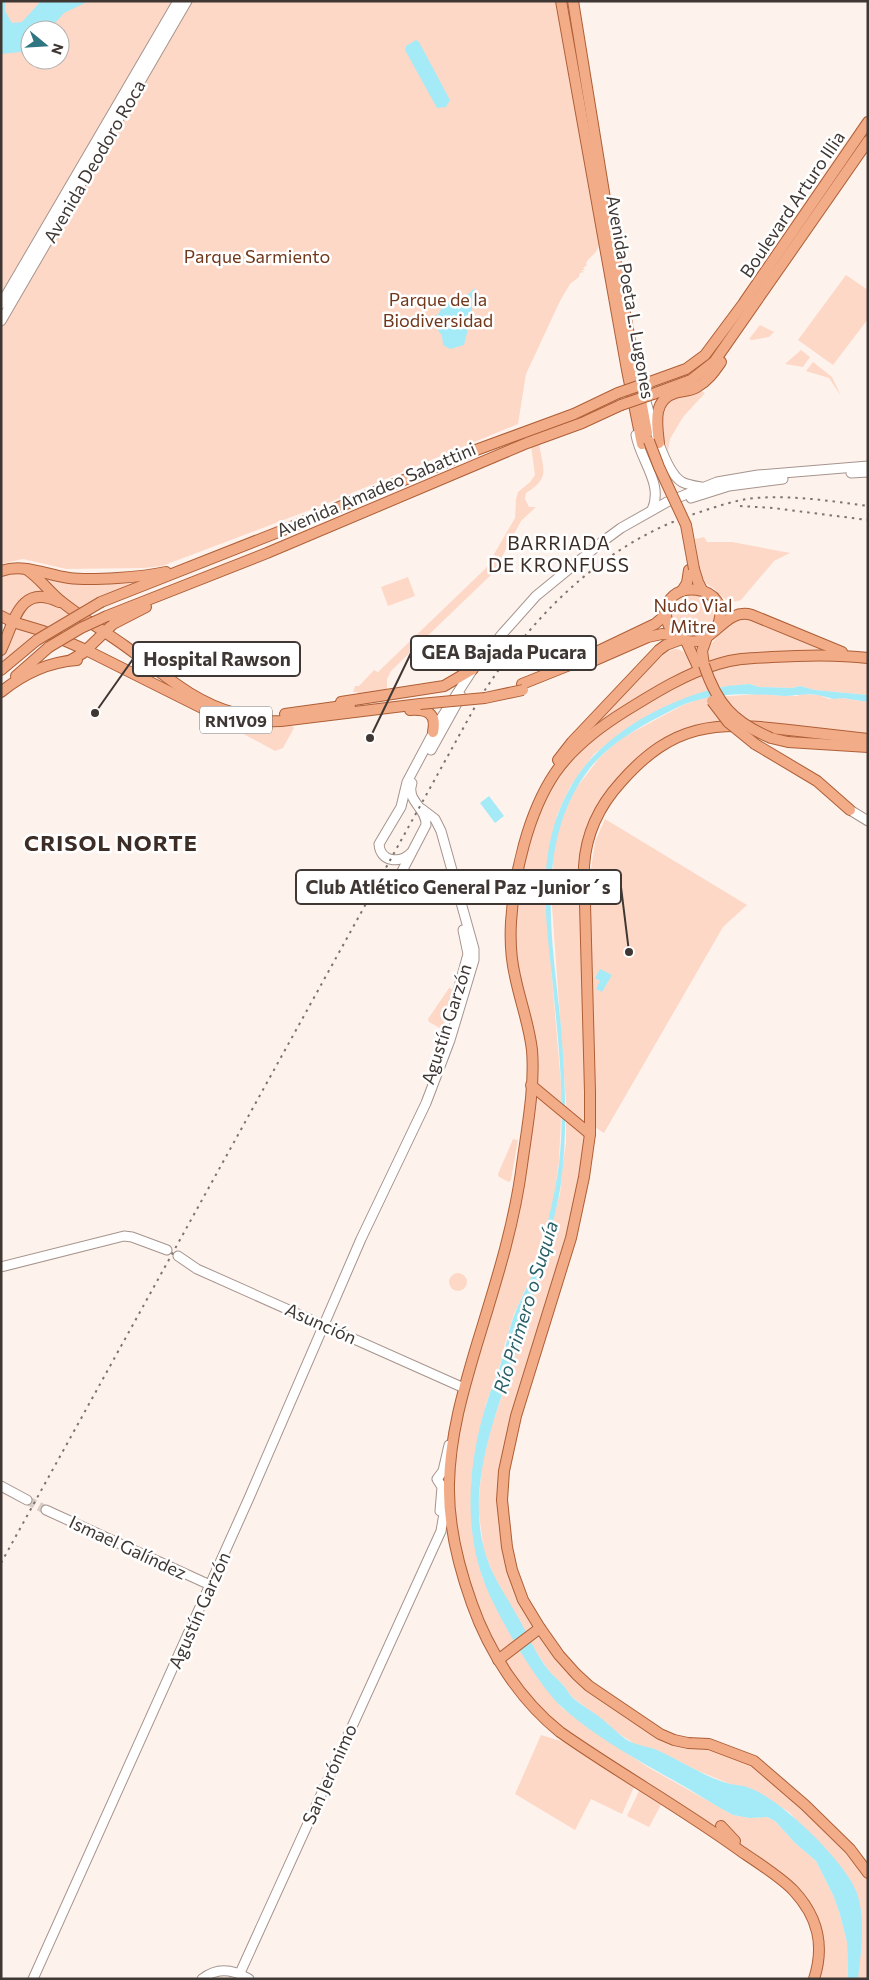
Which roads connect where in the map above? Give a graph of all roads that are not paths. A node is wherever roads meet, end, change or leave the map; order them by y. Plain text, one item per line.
1 (178, 1) edge
2 (187, 1) edge
3 (561, 1) edge
4 (573, 1) edge
5 (868, 122) edge
6 (868, 141) edge
7 (1, 304) edge
8 (747, 307) junction
9 (1, 321) edge
10 (631, 369) junction
11 (650, 442) junction
12 (868, 466) edge
13 (868, 472) edge
14 (680, 480) junction
15 (702, 486) junction
16 (682, 498) junction
17 (652, 510) junction
18 (206, 561) junction
19 (26, 569) junction
20 (692, 569) junction
21 (2, 572) edge
22 (207, 577) junction
23 (702, 590) junction
24 (682, 591) junction
25 (70, 609) junction
26 (667, 609) junction
27 (1, 616) edge
28 (124, 617) junction
29 (13, 622) junction
30 (716, 629) junction
31 (104, 632) junction
32 (681, 638) junction
33 (707, 638) junction
34 (124, 645) junction
35 (1, 650) edge
36 (86, 650) junction
37 (850, 656) junction
38 (100, 657) junction
39 (868, 658) edge
40 (71, 660) junction
41 (701, 666) junction
42 (473, 669) joint
43 (1, 670) edge
44 (522, 687) junction
45 (1, 690) edge
46 (457, 690) junction
47 (420, 701) junction
48 (303, 711) junction
49 (315, 718) junction
50 (433, 732) junction
51 (868, 739) edge
52 (868, 747) edge
53 (540, 801) junction
54 (401, 807) junction
55 (421, 808) junction
56 (850, 810) joint
57 (868, 821) edge
58 (420, 837) junction
59 (411, 853) junction
60 (399, 877) dead end
61 (533, 1087) junction
62 (587, 1131) junction
63 (361, 1239) junction
64 (167, 1250) dead end
65 (178, 1256) dead end
66 (1, 1267) edge
67 (325, 1325) junction
68 (464, 1388) junction
69 (453, 1431) junction
70 (448, 1485) junction
71 (1, 1486) edge
72 (27, 1500) tunnel mouth
73 (46, 1510) tunnel mouth
74 (420, 1576) junction
75 (210, 1584) junction
76 (536, 1631) junction
77 (501, 1658) junction
78 (721, 1826) dead end
79 (747, 1855) junction
80 (868, 1873) edge
81 (240, 1973) junction
82 (33, 1979) edge
83 (202, 1979) edge
84 (249, 1979) edge
85 (814, 1979) edge

1 - 7 main road, Avenida Deodoro Roca
2 - 9 main road, Avenida Deodoro Roca
3 - 10 main road, Avenida Poeta L. Lugones
4 - 10 main road, Avenida Poeta L. Lugones
5 - 8 main road, Boulevard Arturo Illia
6 - 8 main road, Boulevard Arturo Illia
8 - 11 main road
8 - 18 main road, Avenida Amadeo Sabattini, bridge
8 - 22 main road, Avenida Amadeo Sabattini, bridge
10 - 11 main road, Avenida Poeta L. Lugones
10 - 11 main road
10 - 17 main road
11 - 14 main road
11 - 20 main road, Avenida Poeta L. Lugones
12 - 15 main road
13 - 16 main road
14 - 15 main road
14 - 16 main road
15 - 16 main road
16 - 17 main road
16 - 46 main road
17 - 42 main road
18 - 19 main road
18 - 43 main road, Avenida Amadeo Sabattini, bridge
19 - 21 main road
19 - 25 main road
20 - 23 main road, Avenida Poeta L. Lugones
20 - 24 main road, Avenida Poeta L. Lugones
22 - 28 main road
22 - 45 main road, Avenida Amadeo Sabattini, bridge
23 - 24 main road
23 - 30 main road
24 - 26 main road
25 - 29 main road, RN1V09
25 - 31 main road, RN1V09
26 - 32 main road
26 - 44 main road, RN1V09
27 - 29 main road
28 - 31 main road
28 - 34 main road
29 - 35 main road, RN1V09
29 - 36 main road
30 - 33 main road
30 - 37 main road
31 - 34 main road, RN1V09
31 - 36 main road
32 - 33 main road
32 - 41 main road
32 - 44 main road, RN1V09
32 - 53 main road
33 - 41 main road
34 - 48 main road, RN1V09
36 - 38 main road
36 - 40 main road
37 - 39 main road
37 - 53 main road
38 - 40 main road
38 - 49 main road, RN1V09
40 - 45 main road
41 - 52 main road, bridge
41 - 56 main road, bridge
42 - 46 main road
44 - 47 main road, RN1V09
46 - 48 main road
46 - 50 main road
46 - 55 main road
47 - 48 main road, RN1V09
47 - 49 main road, RN1V09
49 - 50 main road
50 - 54 main road
51 - 62 main road
53 - 61 main road
54 - 55 main road
54 - 59 main road
55 - 58 main road
55 - 63 main road, Agustín Garzón
56 - 57 main road
58 - 59 main road
58 - 63 main road, Agustín Garzón
59 - 60 main road
61 - 62 main road
61 - 68 main road
62 - 76 main road
63 - 67 main road, Agustín Garzón
64 - 66 main road
65 - 67 main road, Asunción
67 - 68 main road, Asunción
67 - 75 main road, Agustín Garzón
68 - 69 main road
69 - 70 main road
69 - 74 main road, San Jerónimo
70 - 74 main road, San Jerónimo
70 - 77 main road
71 - 72 main road
73 - 75 main road, Ismael Galíndez
74 - 81 main road, San Jerónimo
75 - 82 main road, Agustín Garzón
76 - 77 main road
76 - 80 main road
77 - 79 main road
78 - 79 main road
79 - 85 main road
81 - 83 main road
81 - 84 main road

